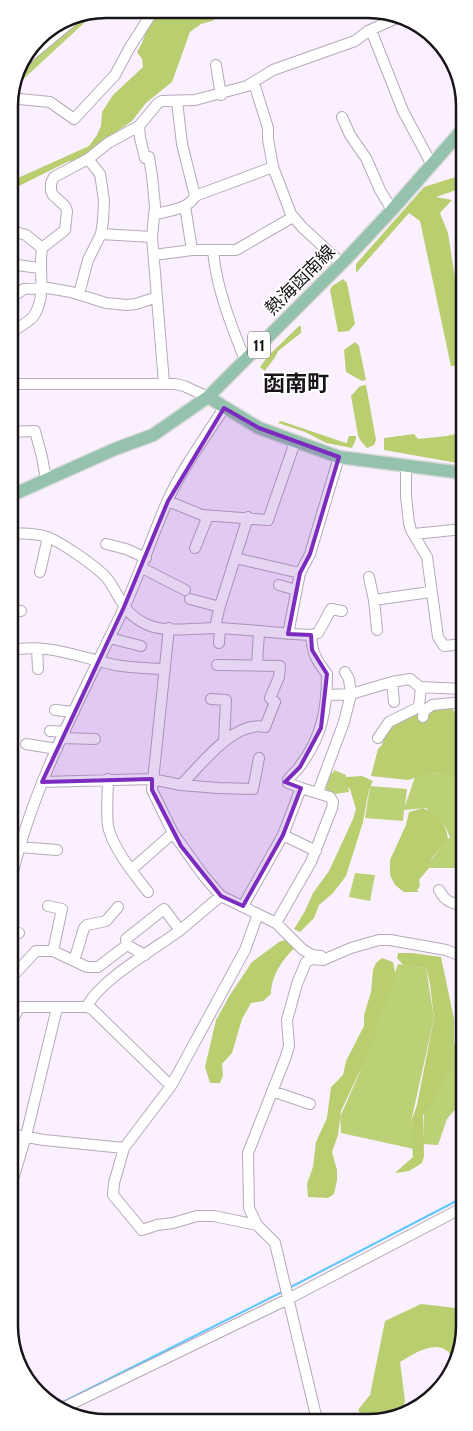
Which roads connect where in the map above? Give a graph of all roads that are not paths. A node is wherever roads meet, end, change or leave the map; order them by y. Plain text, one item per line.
1 (149, 18) edge
2 (391, 21) edge
3 (64, 28) edge
4 (371, 30) junction
5 (39, 49) edge
6 (216, 66) dead end
7 (254, 83) junction
8 (221, 94) junction
9 (18, 100) edge
10 (177, 101) junction
11 (342, 116) dead end
12 (138, 126) junction
13 (456, 137) edge
14 (88, 160) junction
15 (432, 165) junction
16 (273, 167) junction
17 (195, 196) junction
18 (185, 206) junction
19 (392, 210) junction
20 (156, 214) junction
21 (293, 217) junction
22 (18, 233) edge
23 (101, 234) junction
24 (152, 237) junction
25 (42, 248) junction
26 (192, 250) junction
27 (213, 250) junction
28 (154, 255) junction
29 (342, 263) junction
30 (18, 265) edge
31 (40, 268) junction
32 (43, 289) junction
33 (18, 293) edge
34 (79, 294) junction
35 (157, 297) junction
36 (18, 327) edge
37 (245, 360) junction
38 (164, 383) junction
39 (18, 384) edge
40 (208, 397) junction
41 (224, 408) junction
42 (18, 432) edge
43 (295, 442) junction
44 (339, 457) junction
45 (406, 465) junction
46 (456, 472) edge
47 (46, 480) junction
48 (18, 492) edge
49 (168, 501) junction
50 (208, 516) junction
51 (248, 517) junction
52 (456, 530) edge
53 (18, 533) edge
54 (414, 534) junction
55 (48, 537) junction
56 (106, 544) dead end
57 (194, 548) dead end
58 (235, 558) junction
59 (144, 563) junction
60 (40, 572) dead end
61 (300, 573) junction
62 (369, 577) dead end
63 (278, 585) dead end
64 (296, 590) junction
65 (430, 592) junction
66 (374, 600) junction
67 (124, 607) junction
68 (220, 607) junction
69 (342, 610) dead end
70 (18, 611) edge
71 (21, 611) dead end
72 (169, 628) junction
73 (217, 628) junction
74 (378, 630) dead end
75 (260, 632) junction
76 (288, 634) junction
77 (311, 636) junction
78 (109, 638) junction
79 (219, 643) dead end
80 (456, 645) edge
81 (141, 646) dead end
82 (37, 648) junction
83 (18, 649) edge
84 (98, 661) junction
85 (257, 664) junction
86 (217, 665) dead end
87 (38, 669) dead end
88 (165, 669) junction
89 (346, 672) dead end
90 (392, 682) junction
91 (421, 687) junction
92 (456, 689) edge
93 (351, 694) junction
94 (327, 695) junction
95 (211, 699) dead end
96 (394, 702) dead end
97 (456, 703) edge
98 (55, 710) dead end
99 (74, 712) junction
100 (424, 717) dead end
101 (50, 731) dead end
102 (64, 735) junction
103 (378, 738) dead end
104 (95, 739) dead end
105 (224, 741) junction
106 (26, 744) dead end
107 (57, 749) junction
108 (258, 758) dead end
109 (108, 779) junction
110 (152, 779) junction
111 (42, 782) junction
112 (181, 785) junction
113 (301, 788) junction
114 (318, 792) junction
115 (173, 833) junction
116 (283, 835) junction
117 (18, 842) edge
118 (18, 850) edge
119 (57, 850) dead end
120 (316, 851) junction
121 (131, 870) junction
122 (439, 890) dead end
123 (148, 892) dead end
124 (221, 896) junction
125 (455, 904) edge
126 (48, 906) dead end
127 (244, 906) junction
128 (118, 907) dead end
129 (258, 914) junction
130 (276, 923) junction
131 (180, 930) junction
132 (127, 945) junction
133 (53, 951) junction
134 (145, 954) junction
135 (455, 954) edge
136 (327, 958) junction
137 (74, 961) junction
138 (18, 970) edge
139 (18, 1007) edge
140 (87, 1007) junction
141 (57, 1008) junction
142 (171, 1086) junction
143 (272, 1091) junction
144 (310, 1104) dead end
145 (18, 1135) edge
146 (26, 1136) junction
147 (124, 1148) junction
148 (18, 1162) edge
149 (455, 1212) edge
150 (257, 1225) junction
151 (288, 1296) junction
152 (69, 1405) edge
153 (316, 1414) edge

1 - 9 street
2 - 4 street
3 - 5 street
4 - 7 street
4 - 15 street
6 - 8 street
7 - 8 street
7 - 16 street
8 - 10 street
10 - 12 street
10 - 17 street
11 - 19 street
12 - 14 street
12 - 20 street
13 - 15 main road, 熱海函南線 / 11
14 - 23 street
14 - 25 street
15 - 19 main road, 熱海函南線 / 11
16 - 17 street
16 - 21 street
17 - 18 street
18 - 20 street
18 - 26 street
19 - 29 main road, 熱海函南線 / 11
20 - 24 street
21 - 27 street
21 - 29 street
22 - 25 street
23 - 24 street
23 - 34 street
24 - 28 street
25 - 31 street
26 - 27 street
26 - 28 street
27 - 37 street
28 - 35 street
29 - 37 main road, 熱海函南線 / 11
30 - 31 street
31 - 32 street
32 - 33 street
32 - 34 street
32 - 36 street
34 - 35 street
35 - 38 street
37 - 40 main road, 熱海函南線 / 11
38 - 39 street
38 - 40 street
40 - 41 main road
40 - 47 main road, 熱海函南線 / 11
41 - 43 main road
41 - 49 street
42 - 47 street
43 - 44 main road
43 - 51 street
44 - 45 main road
44 - 61 street
45 - 46 main road
45 - 54 street
47 - 48 main road, 熱海函南線 / 11
49 - 50 street
49 - 59 street
50 - 51 street
50 - 57 street
51 - 58 street
52 - 54 street
53 - 55 street
54 - 65 street
55 - 60 street
55 - 67 street
56 - 59 street
58 - 61 street
58 - 68 street
59 - 67 street
59 - 68 street
61 - 64 street
62 - 66 street
63 - 64 street
64 - 76 street
65 - 66 street
65 - 80 street
66 - 74 street
67 - 72 street
67 - 78 street
68 - 73 street
69 - 77 street
70 - 71 street
72 - 73 street
72 - 88 street
73 - 75 street
73 - 79 street
75 - 76 street
75 - 85 street
76 - 77 street
77 - 94 street
78 - 81 street
78 - 84 street
82 - 83 street
82 - 84 street
82 - 87 street
84 - 88 street
84 - 99 street
85 - 86 street
85 - 105 street
88 - 110 street
89 - 93 street
90 - 91 street
90 - 93 street
90 - 96 street
91 - 92 street
91 - 103 street
93 - 94 street
93 - 114 street
94 - 113 street
95 - 105 street
97 - 100 street
98 - 99 street
99 - 102 street
101 - 102 street
102 - 104 street
102 - 107 street
105 - 112 street
106 - 107 street
107 - 111 street
108 - 112 street
109 - 110 street
109 - 111 street
109 - 121 street
110 - 112 street
110 - 115 street
111 - 117 street
113 - 114 street
113 - 116 street
114 - 120 street
115 - 121 street
115 - 124 street
116 - 120 street
116 - 127 street
118 - 119 street
120 - 130 street
121 - 123 street
122 - 125 street
124 - 127 street
124 - 131 street
126 - 133 street
127 - 129 street
128 - 137 street
129 - 130 street
129 - 142 street
130 - 136 street
131 - 132 street
131 - 134 street
132 - 134 street
132 - 137 street
133 - 137 street
133 - 138 street
134 - 140 street
135 - 136 street
136 - 143 street
139 - 141 street
140 - 141 street
140 - 142 street
141 - 146 street
142 - 147 street
143 - 144 street
143 - 150 street
145 - 146 street
146 - 147 street
146 - 148 street
147 - 150 street
149 - 151 street
150 - 151 street
151 - 152 street
151 - 153 street

